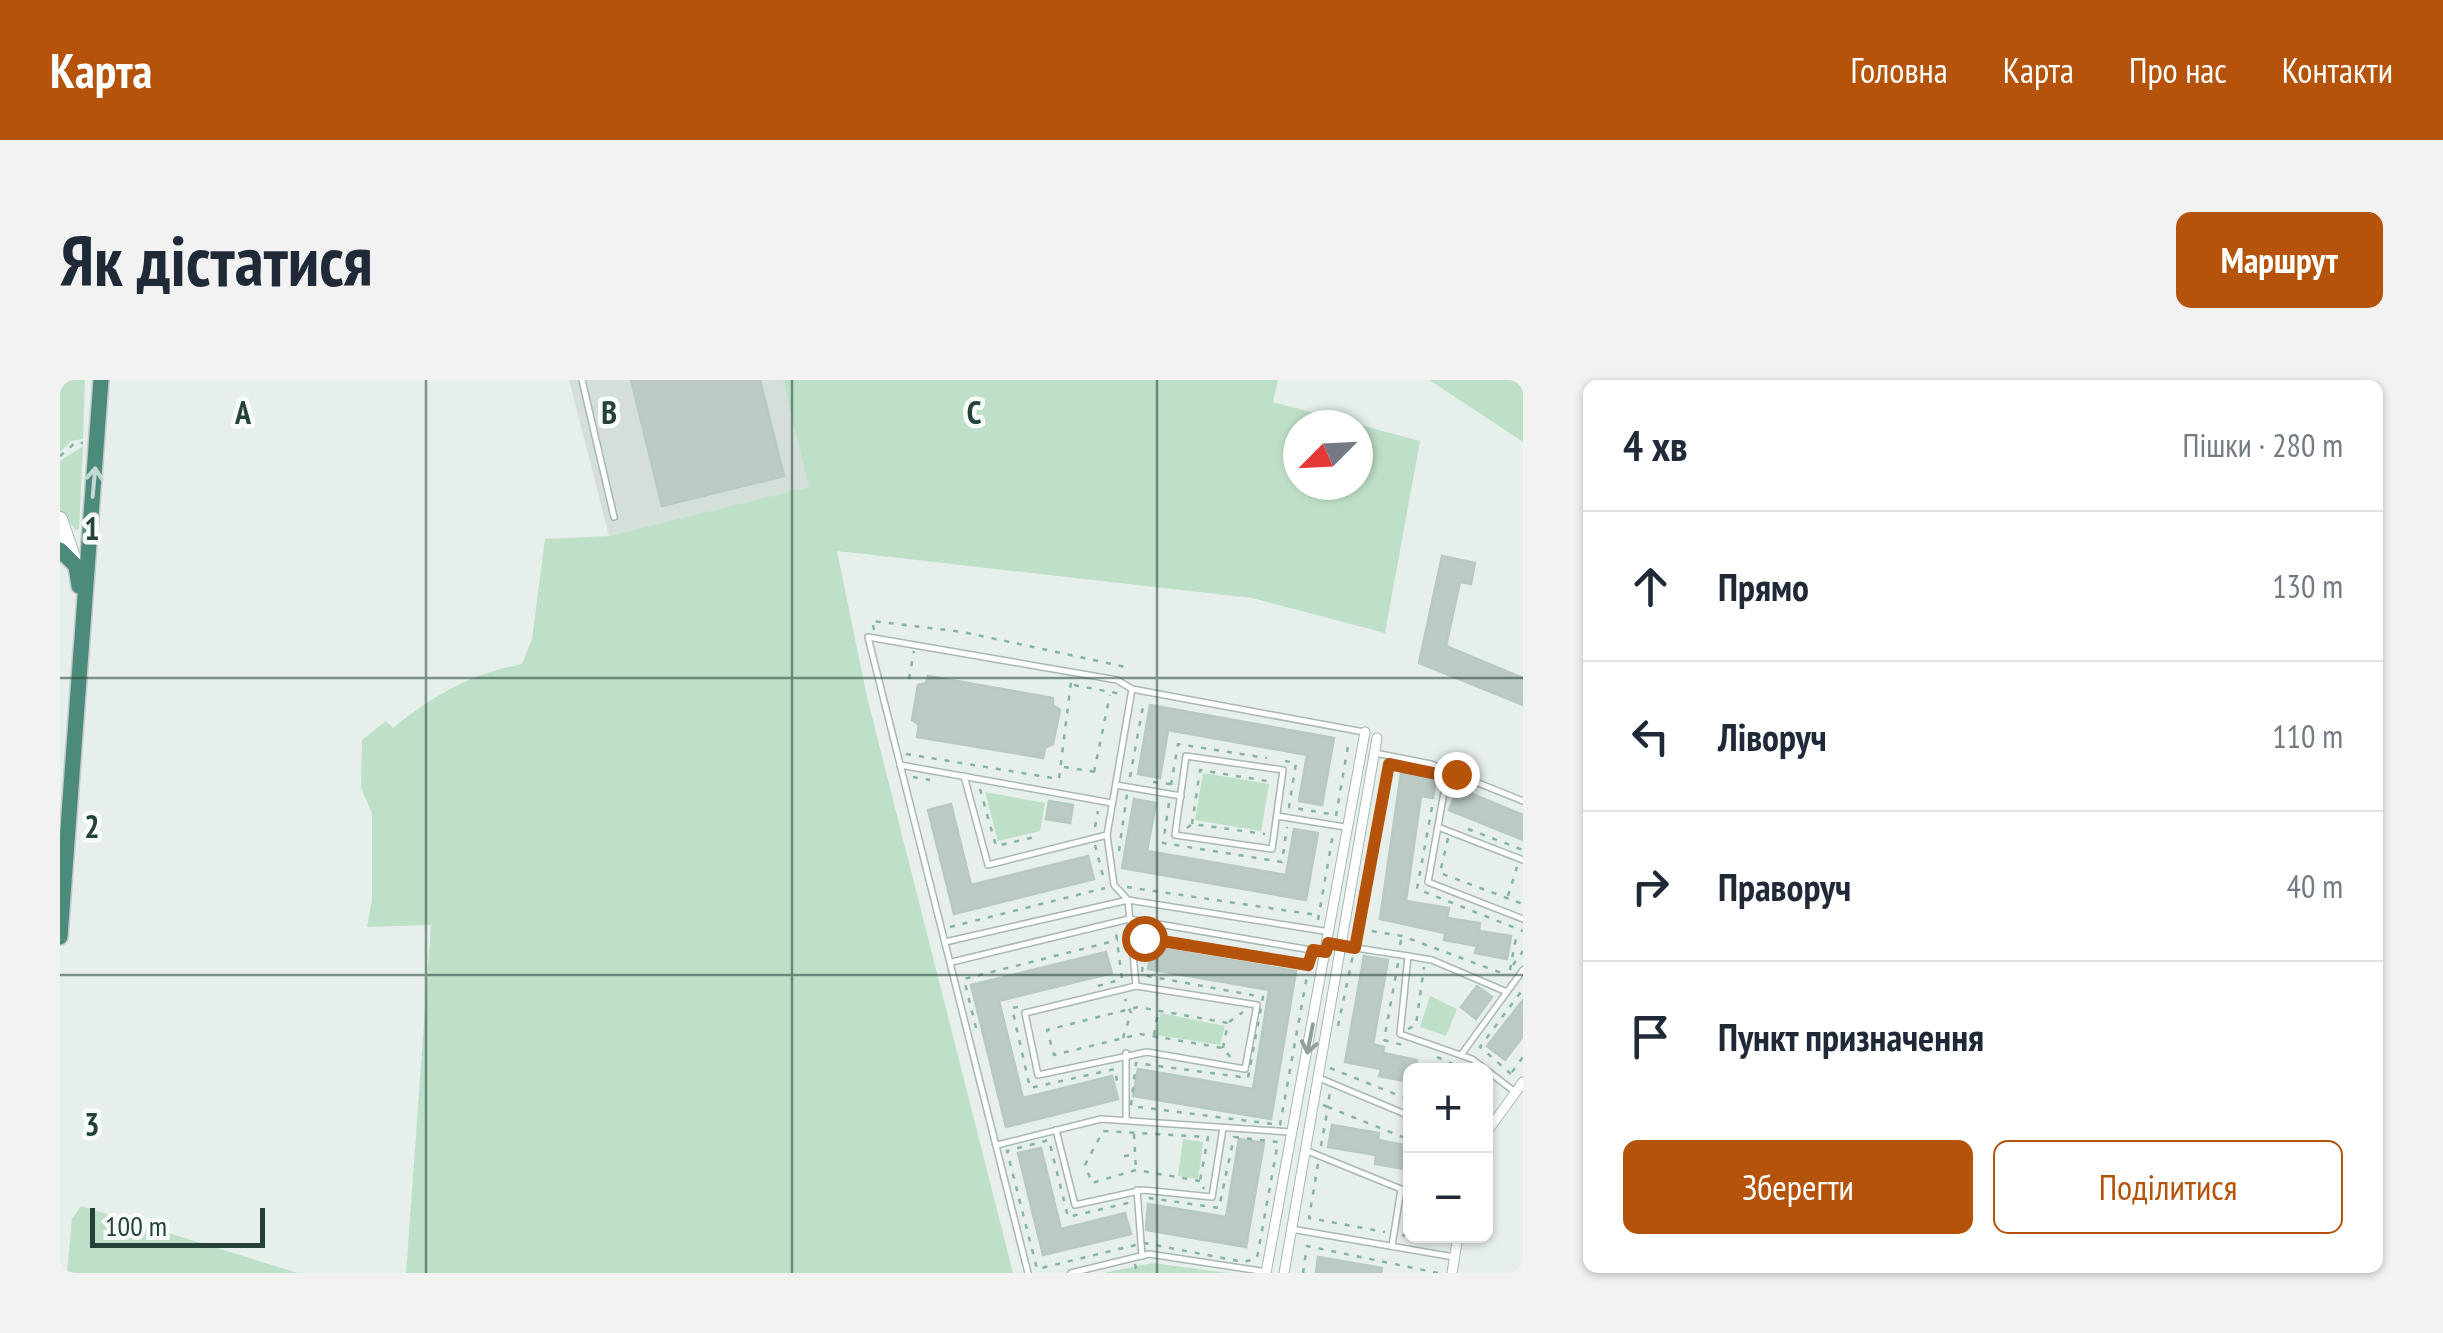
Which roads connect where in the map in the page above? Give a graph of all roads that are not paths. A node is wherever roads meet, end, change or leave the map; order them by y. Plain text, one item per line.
1 (101, 380) edge
2 (582, 380) edge
3 (614, 516) dead end
4 (60, 519) edge
5 (60, 550) edge
6 (76, 566) junction
7 (83, 614) junction
8 (1132, 689) junction
9 (1366, 732) joint
10 (1377, 738) dead end
11 (1375, 753) junction
12 (903, 766) junction
13 (1448, 770) junction
14 (964, 776) junction
15 (1116, 785) junction
16 (1181, 796) junction
17 (1523, 801) edge
18 (1112, 803) junction
19 (1277, 816) junction
20 (1438, 827) junction
21 (1348, 828) junction
22 (1107, 835) junction
23 (1523, 860) edge
24 (1128, 900) junction
25 (1130, 918) junction
26 (1523, 919) edge
27 (60, 936) edge
28 (945, 942) junction
29 (1328, 942) junction
30 (1340, 945) junction
31 (1408, 956) junction
32 (950, 962) junction
33 (1523, 970) edge
34 (1138, 986) junction
35 (1507, 992) junction
36 (1122, 1054) junction
37 (1461, 1056) junction
38 (1304, 1071) junction
39 (1316, 1076) junction
40 (1523, 1082) edge
41 (1514, 1092) junction
42 (1403, 1113) edge
43 (1126, 1120) junction
44 (1493, 1123) edge
45 (1224, 1127) junction
46 (1056, 1130) junction
47 (1292, 1132) junction
48 (997, 1145) junction
49 (1304, 1149) junction
50 (1137, 1190) junction
51 (1276, 1226) junction
52 (1291, 1229) junction
53 (1457, 1243) edge
54 (1392, 1246) junction
55 (1142, 1256) junction
56 (1454, 1257) junction
57 (1028, 1273) edge
58 (1071, 1273) edge
59 (1265, 1273) edge
60 (1284, 1273) edge
61 (1452, 1273) edge

7 -> 1 highway
2 - 3 lane
4 - 6 main road
5 - 6 highway
6 - 7 highway
7 - 27 highway
8 - 9 lane
8 - 12 lane
8 - 15 lane
9 - 21 street
10 - 11 street
11 - 13 lane
11 - 30 street
12 - 14 lane
12 - 28 lane
13 - 17 lane
13 - 20 lane
14 - 18 lane
14 - 22 lane
15 - 16 lane
15 - 18 lane
16 - 19 lane
16 - 19 lane
18 - 22 lane
19 - 21 lane
20 - 23 lane
20 - 26 lane
21 - 29 street
22 - 24 lane
24 - 25 lane
24 - 28 lane
24 - 29 lane
25 - 29 lane
25 - 32 lane
25 - 34 lane
28 - 32 lane
29 - 30 street
29 -> 38 street
30 - 31 lane
30 - 39 street
31 - 35 lane
31 - 37 lane
32 - 48 lane
33 - 35 lane
34 - 36 lane
34 - 36 lane
35 - 37 lane
36 - 43 lane
37 - 41 lane
38 - 39 street
38 - 47 street
39 - 42 lane
39 - 49 street
40 - 41 street
41 - 44 street
43 - 45 lane
43 - 46 lane
45 - 47 lane
45 - 50 lane
46 - 48 lane
46 - 50 lane
47 - 51 street
48 - 57 lane
49 - 52 street
49 - 54 lane
50 - 55 lane
51 - 52 street
51 - 59 street
52 - 54 lane
52 - 60 street
53 - 56 street
54 - 56 lane
55 - 58 lane
55 - 59 lane
56 - 61 street

